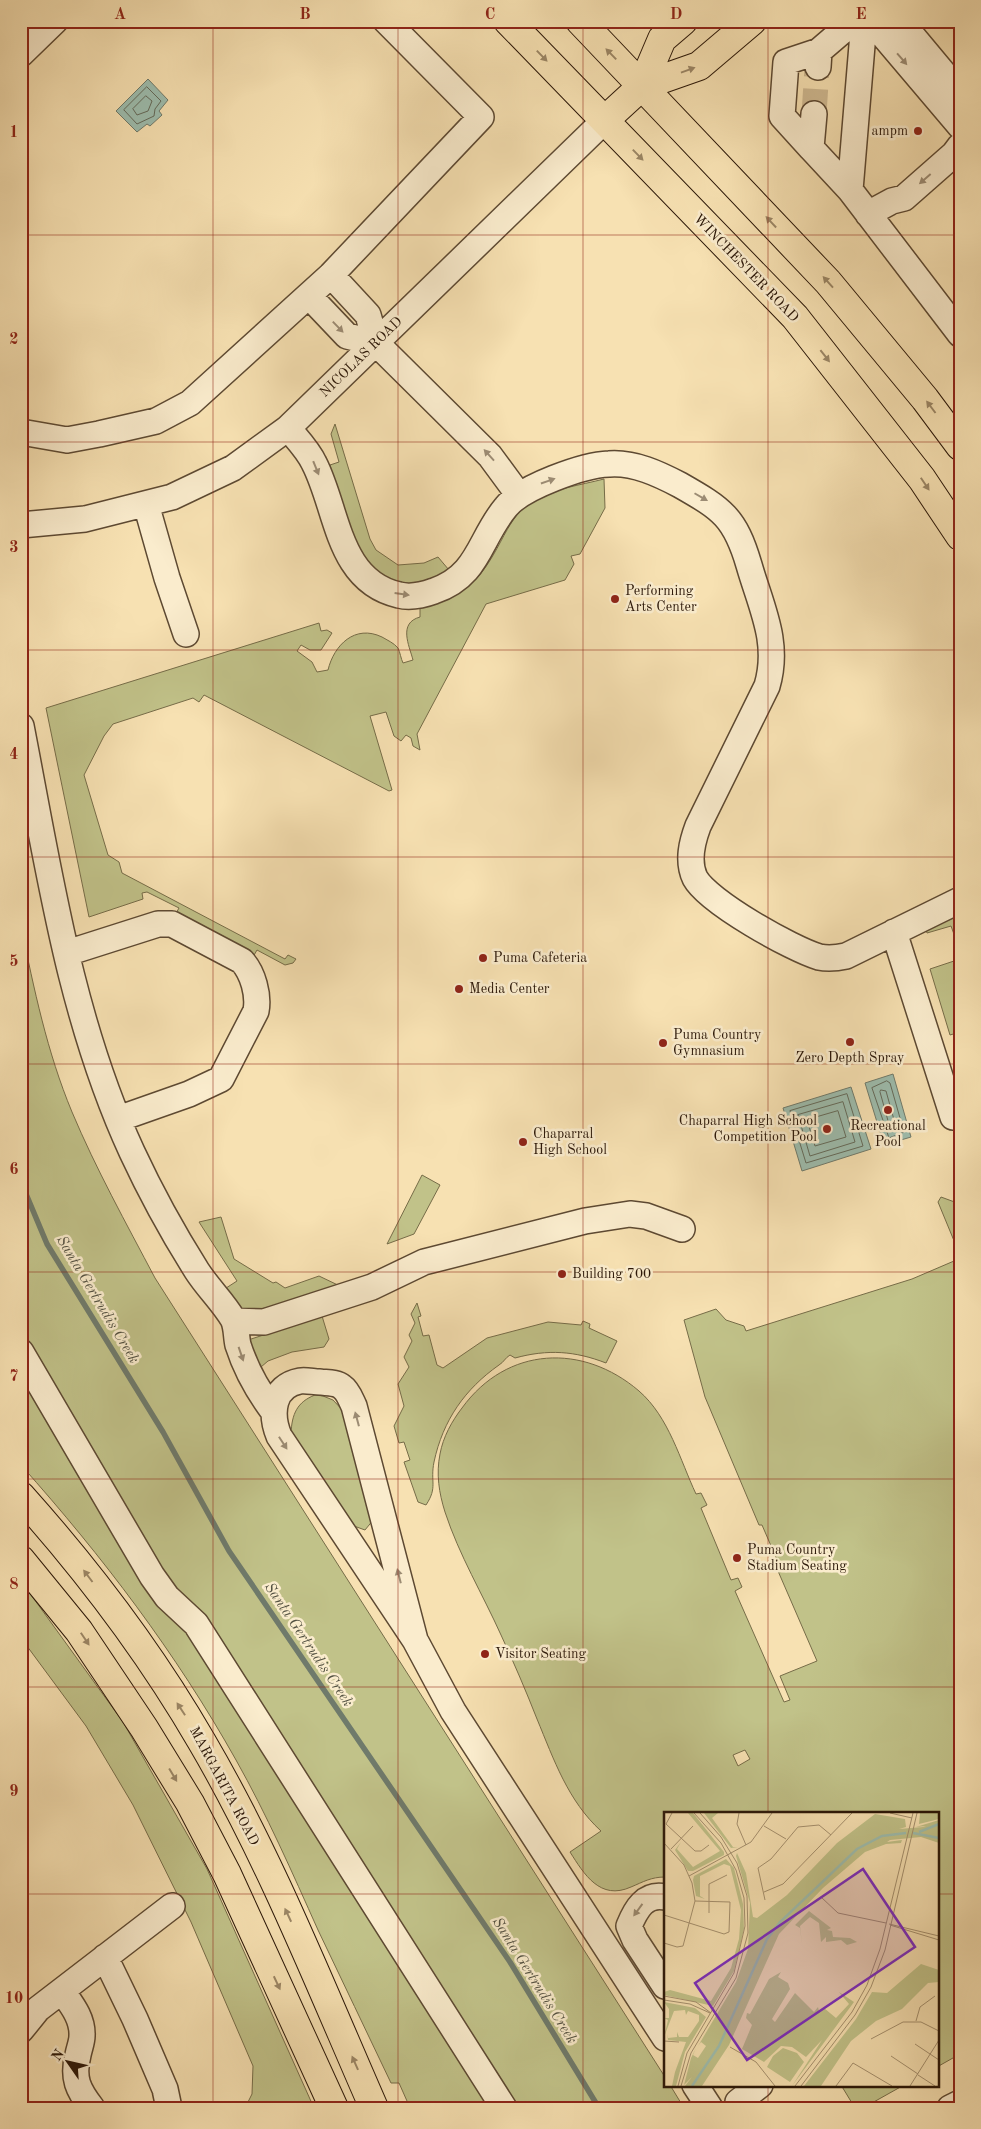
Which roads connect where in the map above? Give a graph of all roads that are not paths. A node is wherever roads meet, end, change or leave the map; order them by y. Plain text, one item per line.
1 (55, 21) edge
2 (386, 21) edge
3 (508, 21) edge
4 (580, 21) edge
5 (683, 21) edge
6 (752, 21) edge
7 (854, 21) edge
8 (864, 21) edge
9 (871, 21) edge
10 (900, 21) edge
11 (21, 54) edge
12 (642, 86) junction
13 (960, 93) edge
14 (814, 114) tunnel mouth
15 (604, 120) junction
16 (960, 126) edge
17 (960, 146) edge
18 (811, 148) junction
19 (850, 190) junction
20 (868, 214) junction
21 (331, 275) junction
22 (309, 296) junction
23 (960, 334) edge
24 (376, 343) junction
25 (288, 428) junction
26 (21, 432) edge
27 (960, 446) edge
28 (518, 494) junction
29 (146, 504) junction
30 (21, 525) edge
31 (960, 536) edge
32 (186, 634) dead end
33 (21, 726) edge
34 (960, 900) edge
35 (894, 932) junction
36 (67, 953) junction
37 (953, 1117) dead end
38 (118, 1120) junction
39 (682, 1229) dead end
40 (234, 1321) junction
41 (21, 1352) edge
42 (273, 1411) junction
43 (21, 1496) edge
44 (21, 1560) edge
45 (414, 1640) junction
46 (664, 1898) edge
47 (172, 1906) dead end
48 (105, 1957) junction
49 (664, 1984) edge
50 (62, 1991) junction
51 (24, 2016) edge
52 (664, 2036) edge
53 (696, 2086) edge
54 (758, 2086) edge
55 (736, 2098) edge
56 (960, 2103) edge
57 (92, 2108) edge
58 (169, 2108) edge
59 (334, 2108) edge
60 (374, 2108) edge
61 (504, 2108) edge
62 (710, 2108) edge
63 (950, 2108) edge

1 - 11 street
2 - 21 street
3 -> 15 main road, WINCHESTER ROAD
12 -> 4 main road
5 - 12 main road, NICOLAS ROAD
12 -> 6 main road, NICOLAS ROAD
7 - 18 street
8 - 19 street
9 -> 16 street
10 - 13 street
12 - 15 main road, NICOLAS ROAD
27 -> 12 main road
14 - 18 street
15 - 24 street, NICOLAS ROAD
15 -> 31 main road, WINCHESTER ROAD
17 -> 20 street
18 - 19 street
19 - 20 street
20 - 23 street
21 - 22 street
21 - 24 street
22 -> 24 street
22 - 26 street
24 - 25 street, NICOLAS ROAD
28 -> 24 street
25 -> 28 street
25 - 29 street, NICOLAS ROAD
28 -> 35 street
29 - 30 street, NICOLAS ROAD
29 - 32 street
33 - 36 street
34 - 35 street
35 - 37 street
36 - 38 street
36 - 38 street
38 - 40 street
39 - 40 street
40 -> 42 street
41 - 61 street
42 -> 45 street
45 -> 42 street
60 -> 43 main road, MARGARITA ROAD
44 -> 59 main road
45 - 52 street
46 -> 49 street
47 - 48 street
48 - 50 street
48 - 58 street
50 - 51 street
50 - 57 street
53 - 62 street
54 - 55 street
56 - 63 street

